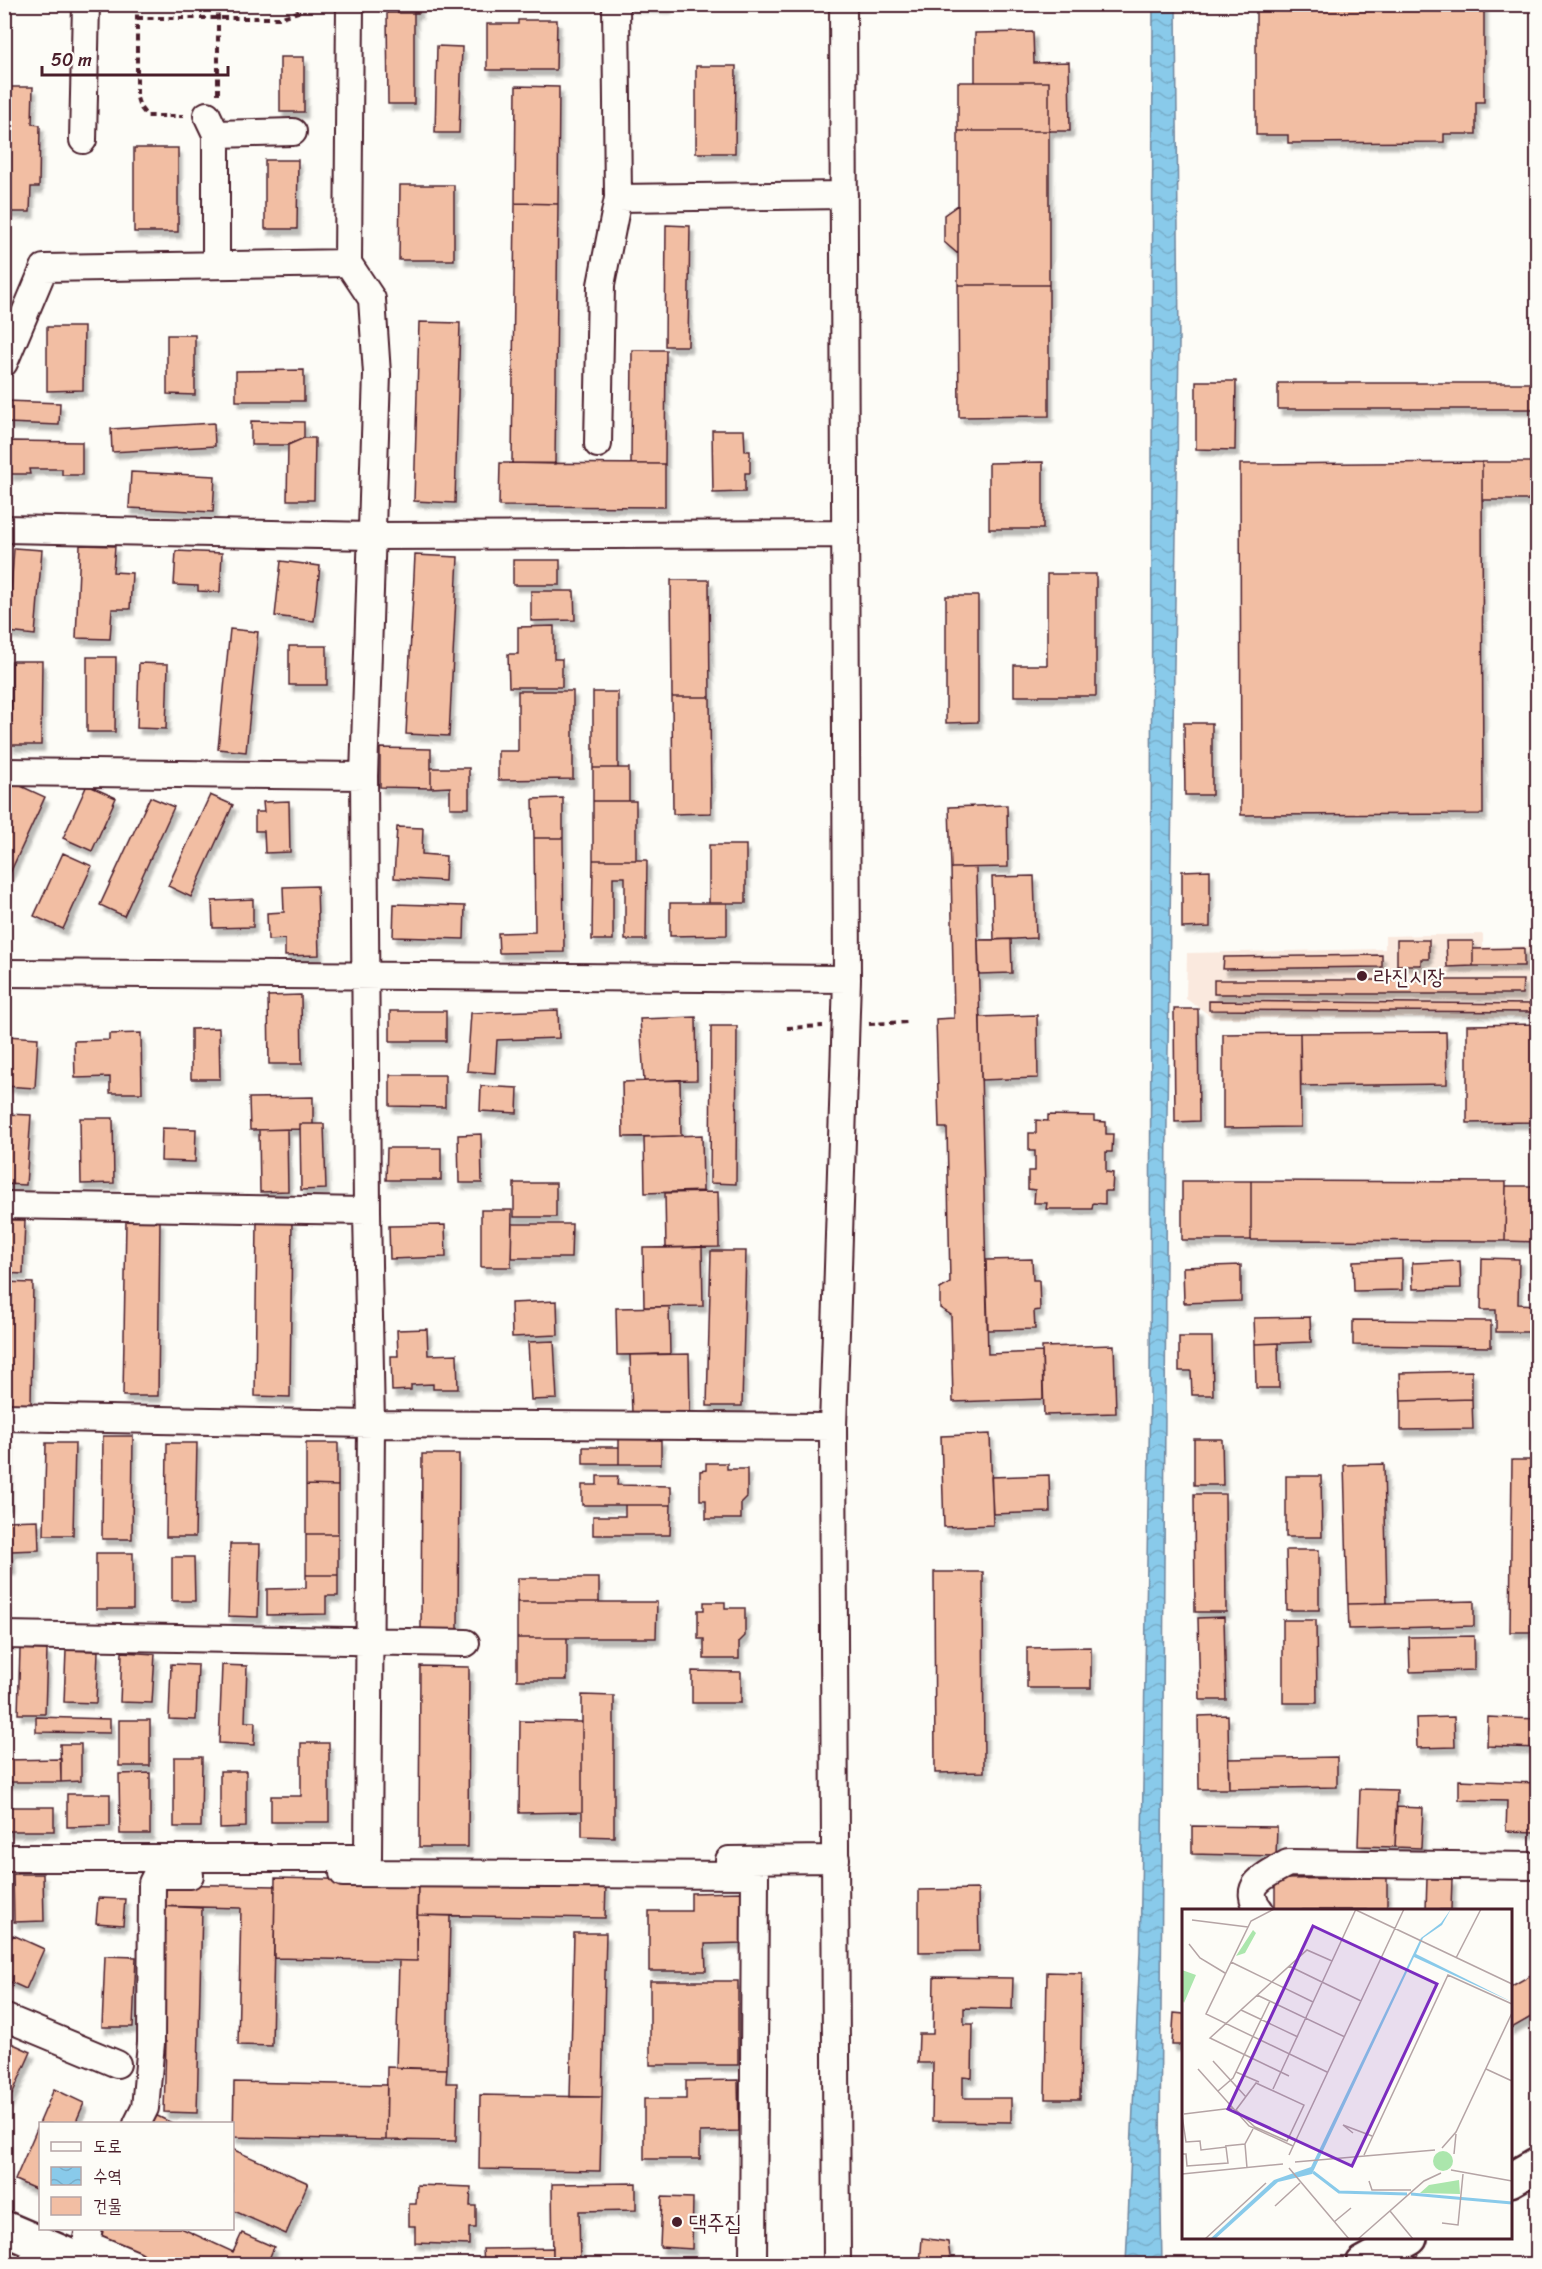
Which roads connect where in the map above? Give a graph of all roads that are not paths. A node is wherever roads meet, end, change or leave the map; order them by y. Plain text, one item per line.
1 (86, 4) edge
2 (350, 4) edge
3 (616, 4) edge
4 (843, 4) edge
5 (293, 132) dead end
6 (83, 140) dead end
7 (844, 195) junction
8 (618, 198) junction
9 (348, 263) junction
10 (216, 265) junction
11 (4, 363) edge
12 (598, 444) dead end
13 (4, 529) edge
14 (845, 534) junction
15 (372, 536) junction
16 (4, 772) edge
17 (364, 776) junction
18 (4, 973) edge
19 (365, 975) junction
20 (847, 979) junction
21 (4, 1205) edge
22 (367, 1211) junction
23 (4, 1417) edge
24 (371, 1424) junction
25 (833, 1427) junction
26 (4, 1635) edge
27 (371, 1641) junction
28 (466, 1643) dead end
29 (4, 1858) edge
30 (836, 1859) junction
31 (509, 1861) dead end
32 (1538, 1866) edge
33 (1258, 1909) edge
34 (4, 2017) edge
35 (117, 2064) dead end
36 (138, 2122) edge
37 (1538, 2164) edge
38 (1512, 2179) edge
39 (4, 2228) edge
40 (89, 2230) edge
41 (1408, 2239) edge
42 (38, 2255) edge
43 (88, 2265) edge
44 (134, 2265) edge
45 (753, 2265) edge
46 (837, 2265) edge
47 (1363, 2265) edge

1 - 6 street
2 - 9 street
3 - 8 street
4 - 7 street
5 - 10 street
7 - 8 street
7 - 14 street
8 - 12 street
9 - 10 street
9 - 15 street
10 - 11 street
13 - 15 street
14 - 15 street
14 - 20 street
15 - 17 street
16 - 17 street
17 - 19 street
18 - 19 street
19 - 20 street
19 - 22 street
20 - 25 street
21 - 22 street
22 - 24 street
23 - 24 street
24 - 25 street
24 - 27 street
25 - 30 street
26 - 27 street
27 - 28 street
27 - 29 street
30 - 31 street
30 - 46 street
32 - 33 street
34 - 35 street
36 - 45 street
37 - 38 main road
39 - 42 main road
40 - 44 street
41 - 47 main road
42 - 43 main road

